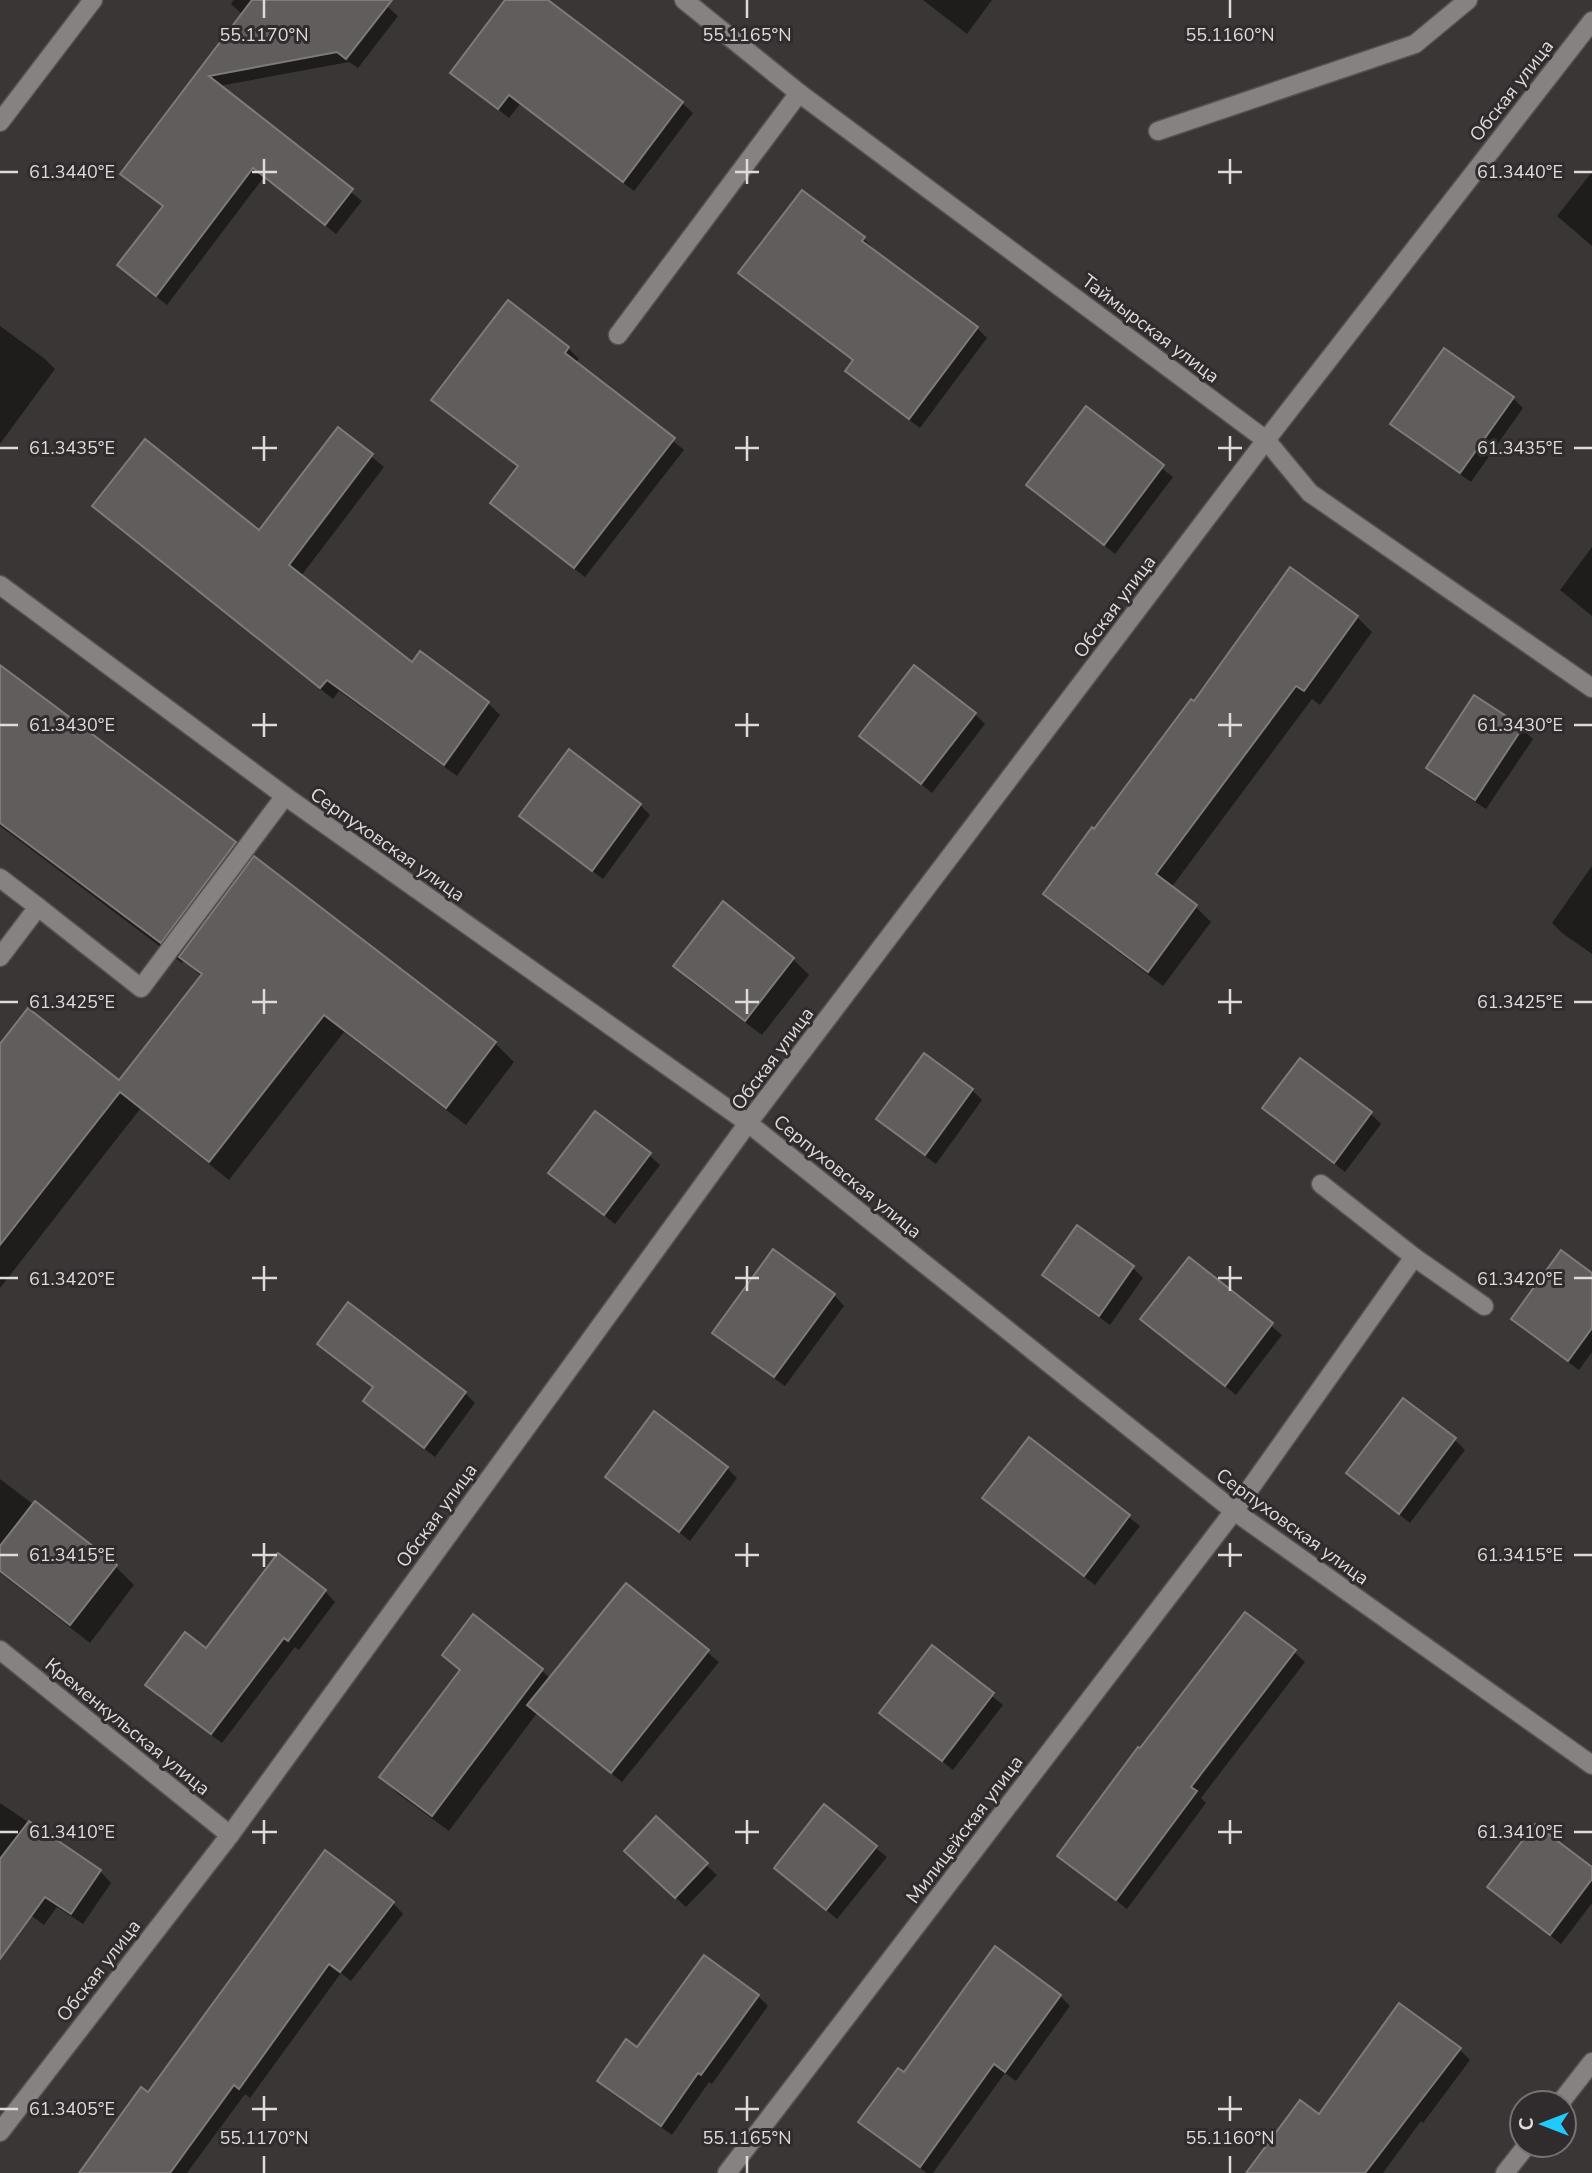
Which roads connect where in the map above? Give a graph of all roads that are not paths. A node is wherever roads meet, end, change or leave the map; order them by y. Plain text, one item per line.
1 (93, 0) edge
2 (684, 0) edge
3 (1468, 0) edge
4 (1592, 21) edge
5 (799, 93) junction
6 (0, 122) edge
7 (1158, 131) dead end
8 (618, 335) dead end
9 (1266, 440) junction
10 (0, 585) edge
11 (1592, 688) edge
12 (285, 796) junction
13 (0, 878) edge
14 (38, 907) junction
15 (0, 957) edge
16 (748, 1124) junction
17 (1321, 1184) dead end
18 (1414, 1257) junction
19 (1484, 1306) dead end
20 (1234, 1511) junction
21 (0, 1650) edge
22 (1592, 1765) edge
23 (230, 1835) junction
24 (1592, 2063) edge
25 (1571, 2089) edge
26 (0, 2132) edge
27 (1516, 2159) edge
28 (727, 2173) edge
29 (1505, 2173) edge

1 - 6 street
2 - 5 street, Таймырская улица
3 - 7 street
4 - 9 street, Обская улица
5 - 8 street
5 - 9 street, Таймырская улица
9 - 11 street, Таймырская улица
9 - 16 street, Обская улица
10 - 12 street, Серпуховская улица
12 - 14 street
12 - 16 street, Серпуховская улица
13 - 14 street
14 - 15 street
16 - 20 street, Серпуховская улица
16 - 23 street, Обская улица
17 - 18 street
18 - 19 street
18 - 20 street, Милицейская улица
20 - 22 street, Серпуховская улица
20 - 28 street, Милицейская улица
21 - 23 street, Кременкульская улица
23 - 26 street, Обская улица
24 - 25 street
27 - 29 street

